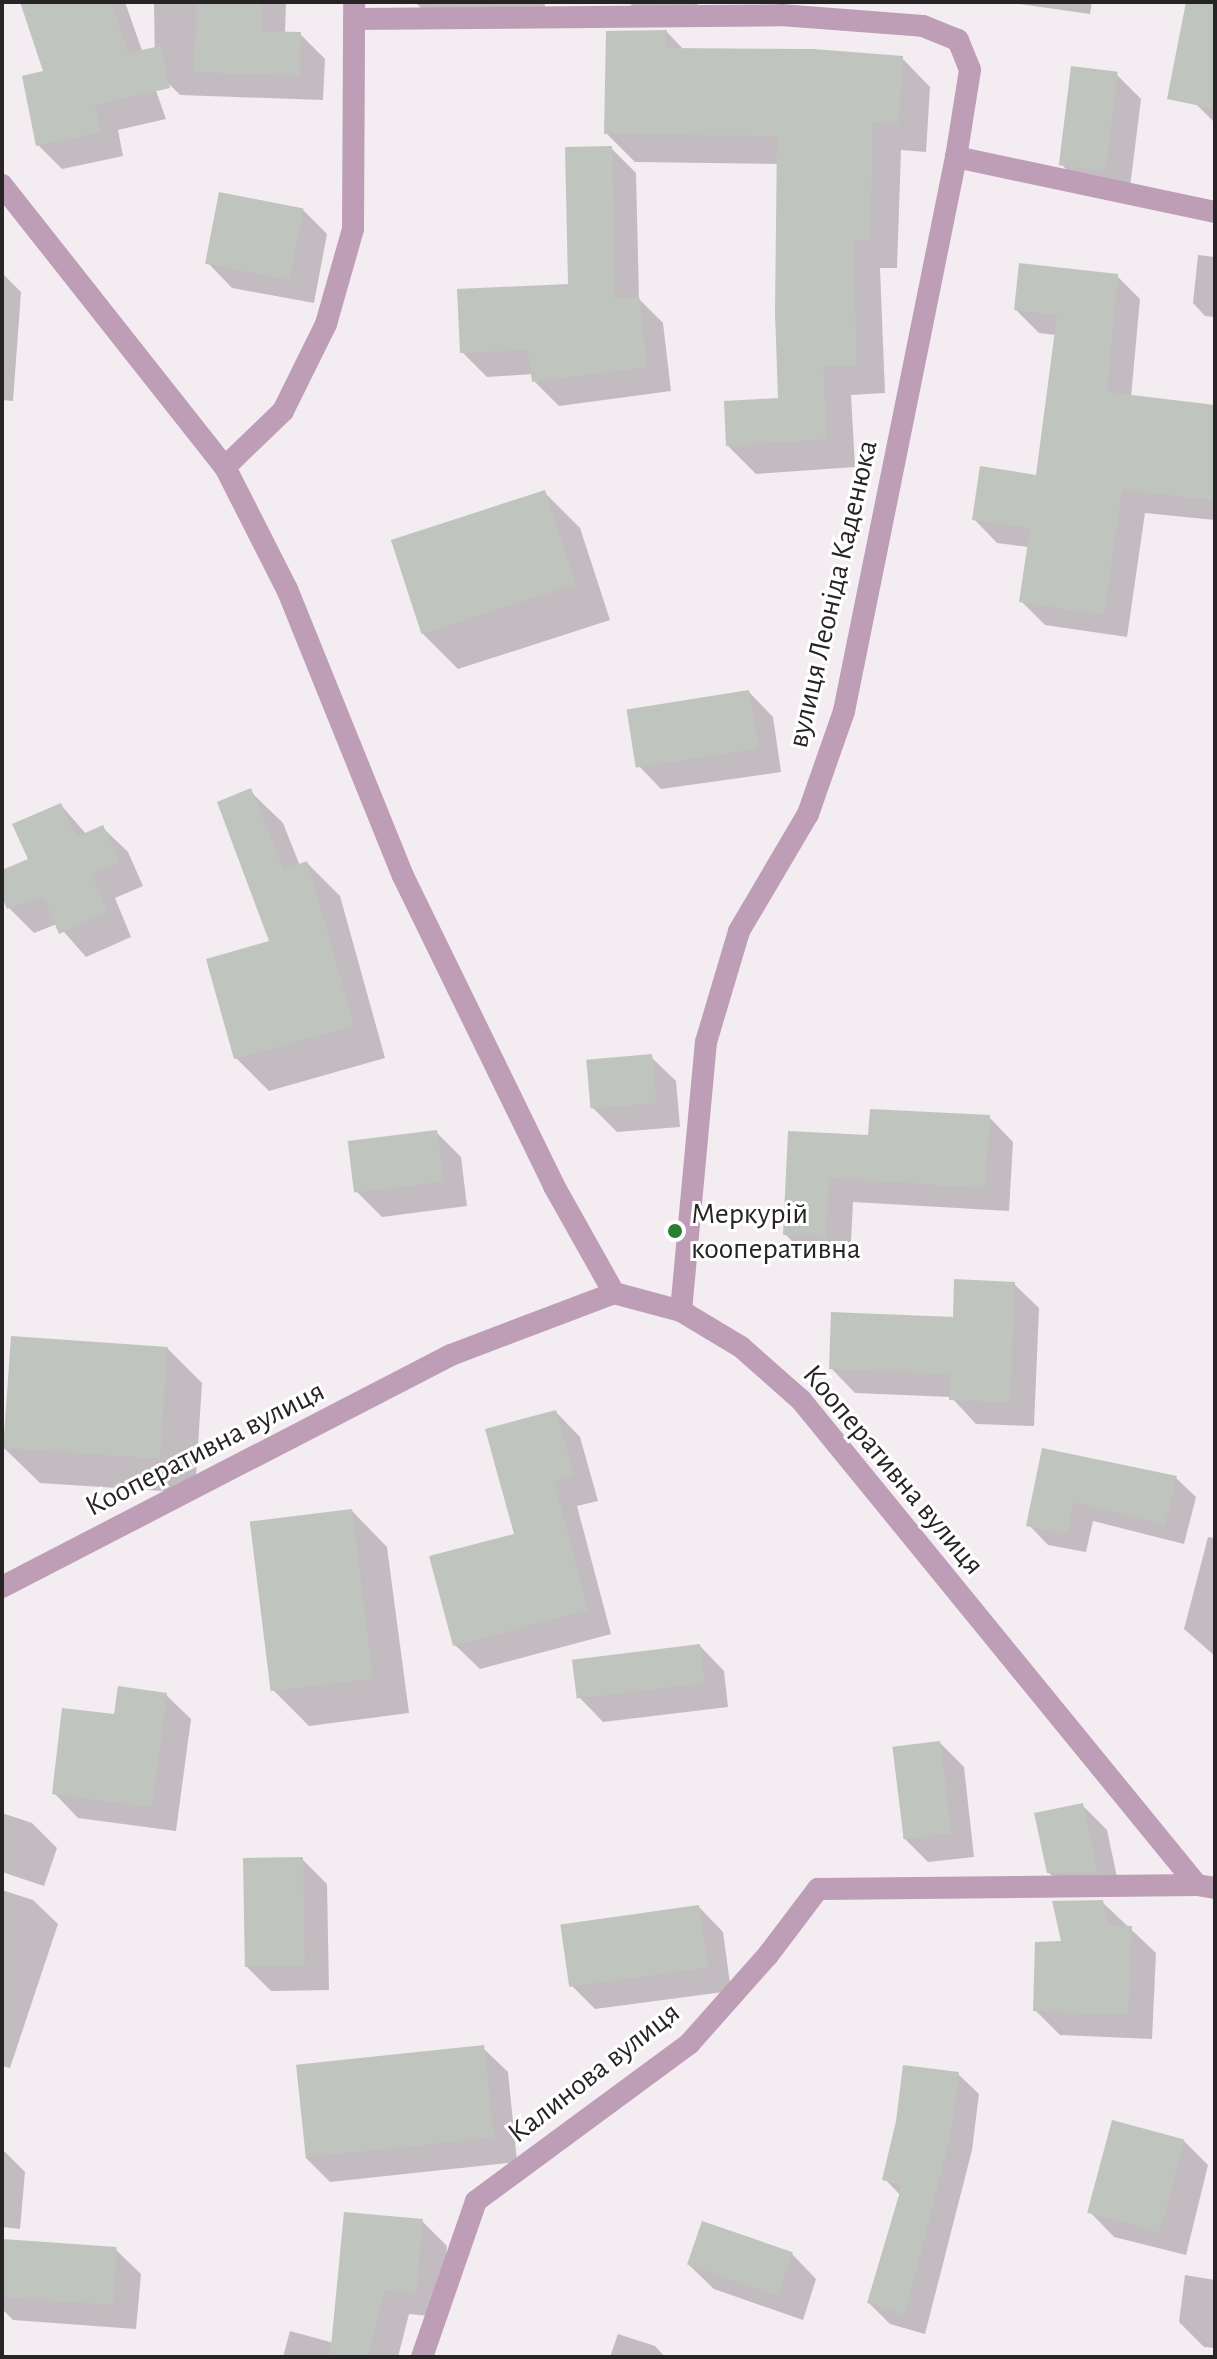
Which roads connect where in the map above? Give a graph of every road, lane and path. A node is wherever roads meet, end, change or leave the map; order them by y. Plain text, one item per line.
1 (354, 11) edge
2 (956, 157) junction
3 (2, 185) edge
4 (1215, 212) edge
5 (225, 467) junction
6 (614, 1293) junction
7 (681, 1311) junction
8 (2, 1587) edge
9 (1206, 1886) edge
10 (422, 2357) edge

1 - 2 street, вулиця Леоніда Каденюка
1 - 5 street, вулиця Леоніда Каденюка
2 - 4 street
2 - 7 street, вулиця Леоніда Каденюка
3 - 5 street
5 - 6 street
6 - 7 street, Кооперативна вулиця
6 - 8 street, Кооперативна вулиця
7 - 9 street, Кооперативна вулиця
9 - 10 street, Калинова вулиця

